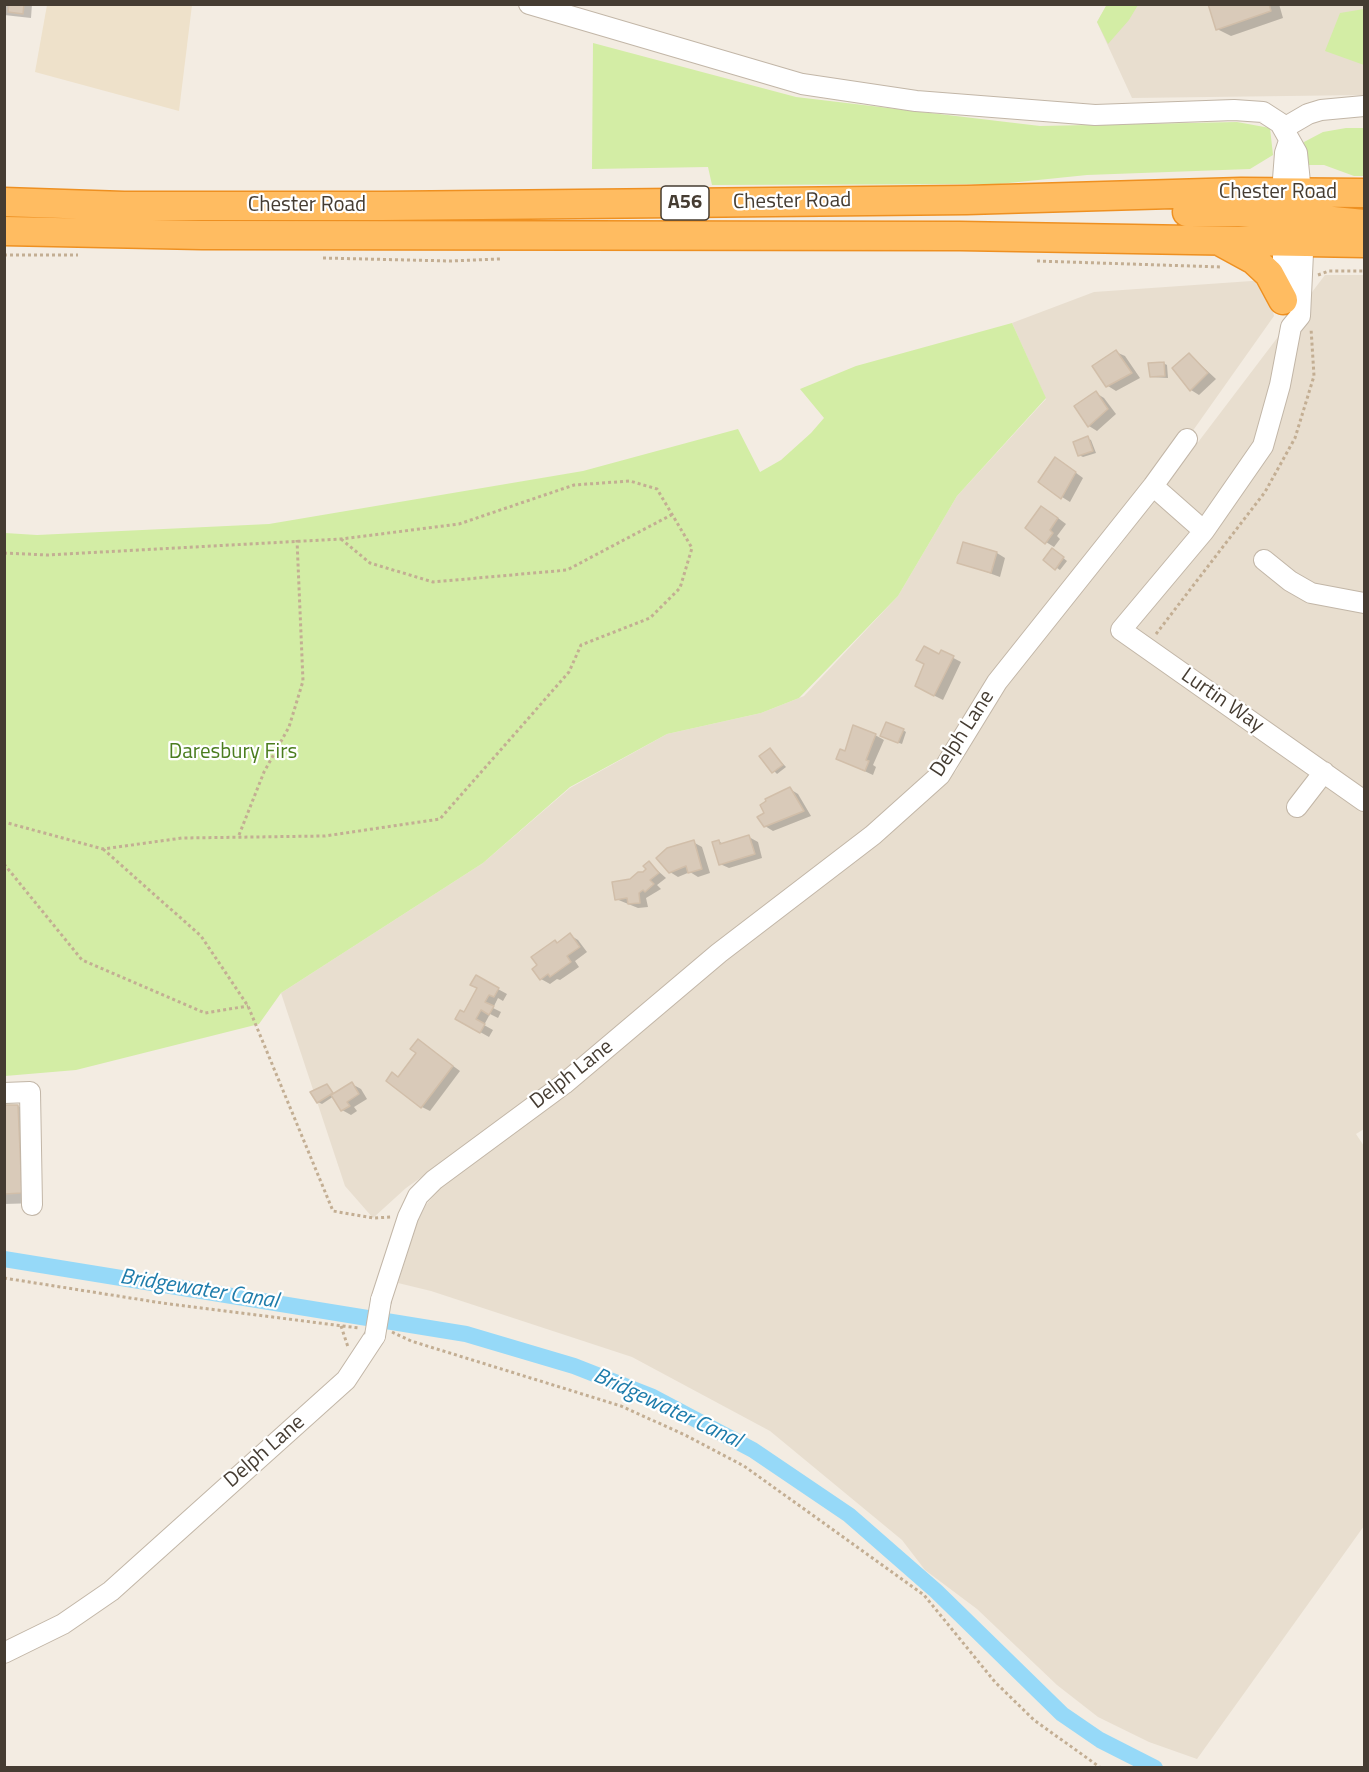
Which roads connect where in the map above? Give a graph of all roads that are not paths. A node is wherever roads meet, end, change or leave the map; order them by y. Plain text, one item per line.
1 (529, 4) edge
2 (1365, 106) edge
3 (1287, 135) junction
4 (1365, 193) edge
5 (4, 202) edge
6 (1293, 217) junction
7 (1365, 224) edge
8 (4, 231) edge
9 (1217, 240) junction
10 (1365, 243) edge
11 (1287, 314) junction
12 (1187, 439) dead end
13 (1153, 486) junction
14 (1204, 531) junction
15 (1264, 560) dead end
16 (1365, 603) edge
17 (1324, 772) junction
18 (1365, 801) edge
19 (1297, 807) dead end
20 (4, 1093) edge
21 (32, 1205) dead end
22 (4, 1653) edge

1 - 3 street
2 - 3 street
3 - 6 street
4 - 6 highway, Chester Road / A56
5 - 6 highway, Chester Road / A56
6 - 7 highway
6 - 9 highway, Chester Road / A56
6 - 10 highway, Chester Road / A56
6 - 11 street
6 - 11 street
8 - 9 highway, Chester Road / A56
9 - 11 highway
11 - 14 street
12 - 13 street, Delph Lane
13 - 14 street
13 - 22 street, Delph Lane, bridge
14 - 17 street, Lurtin Way
15 - 16 street
17 - 18 street, Lurtin Way
17 - 19 street
20 - 21 street

